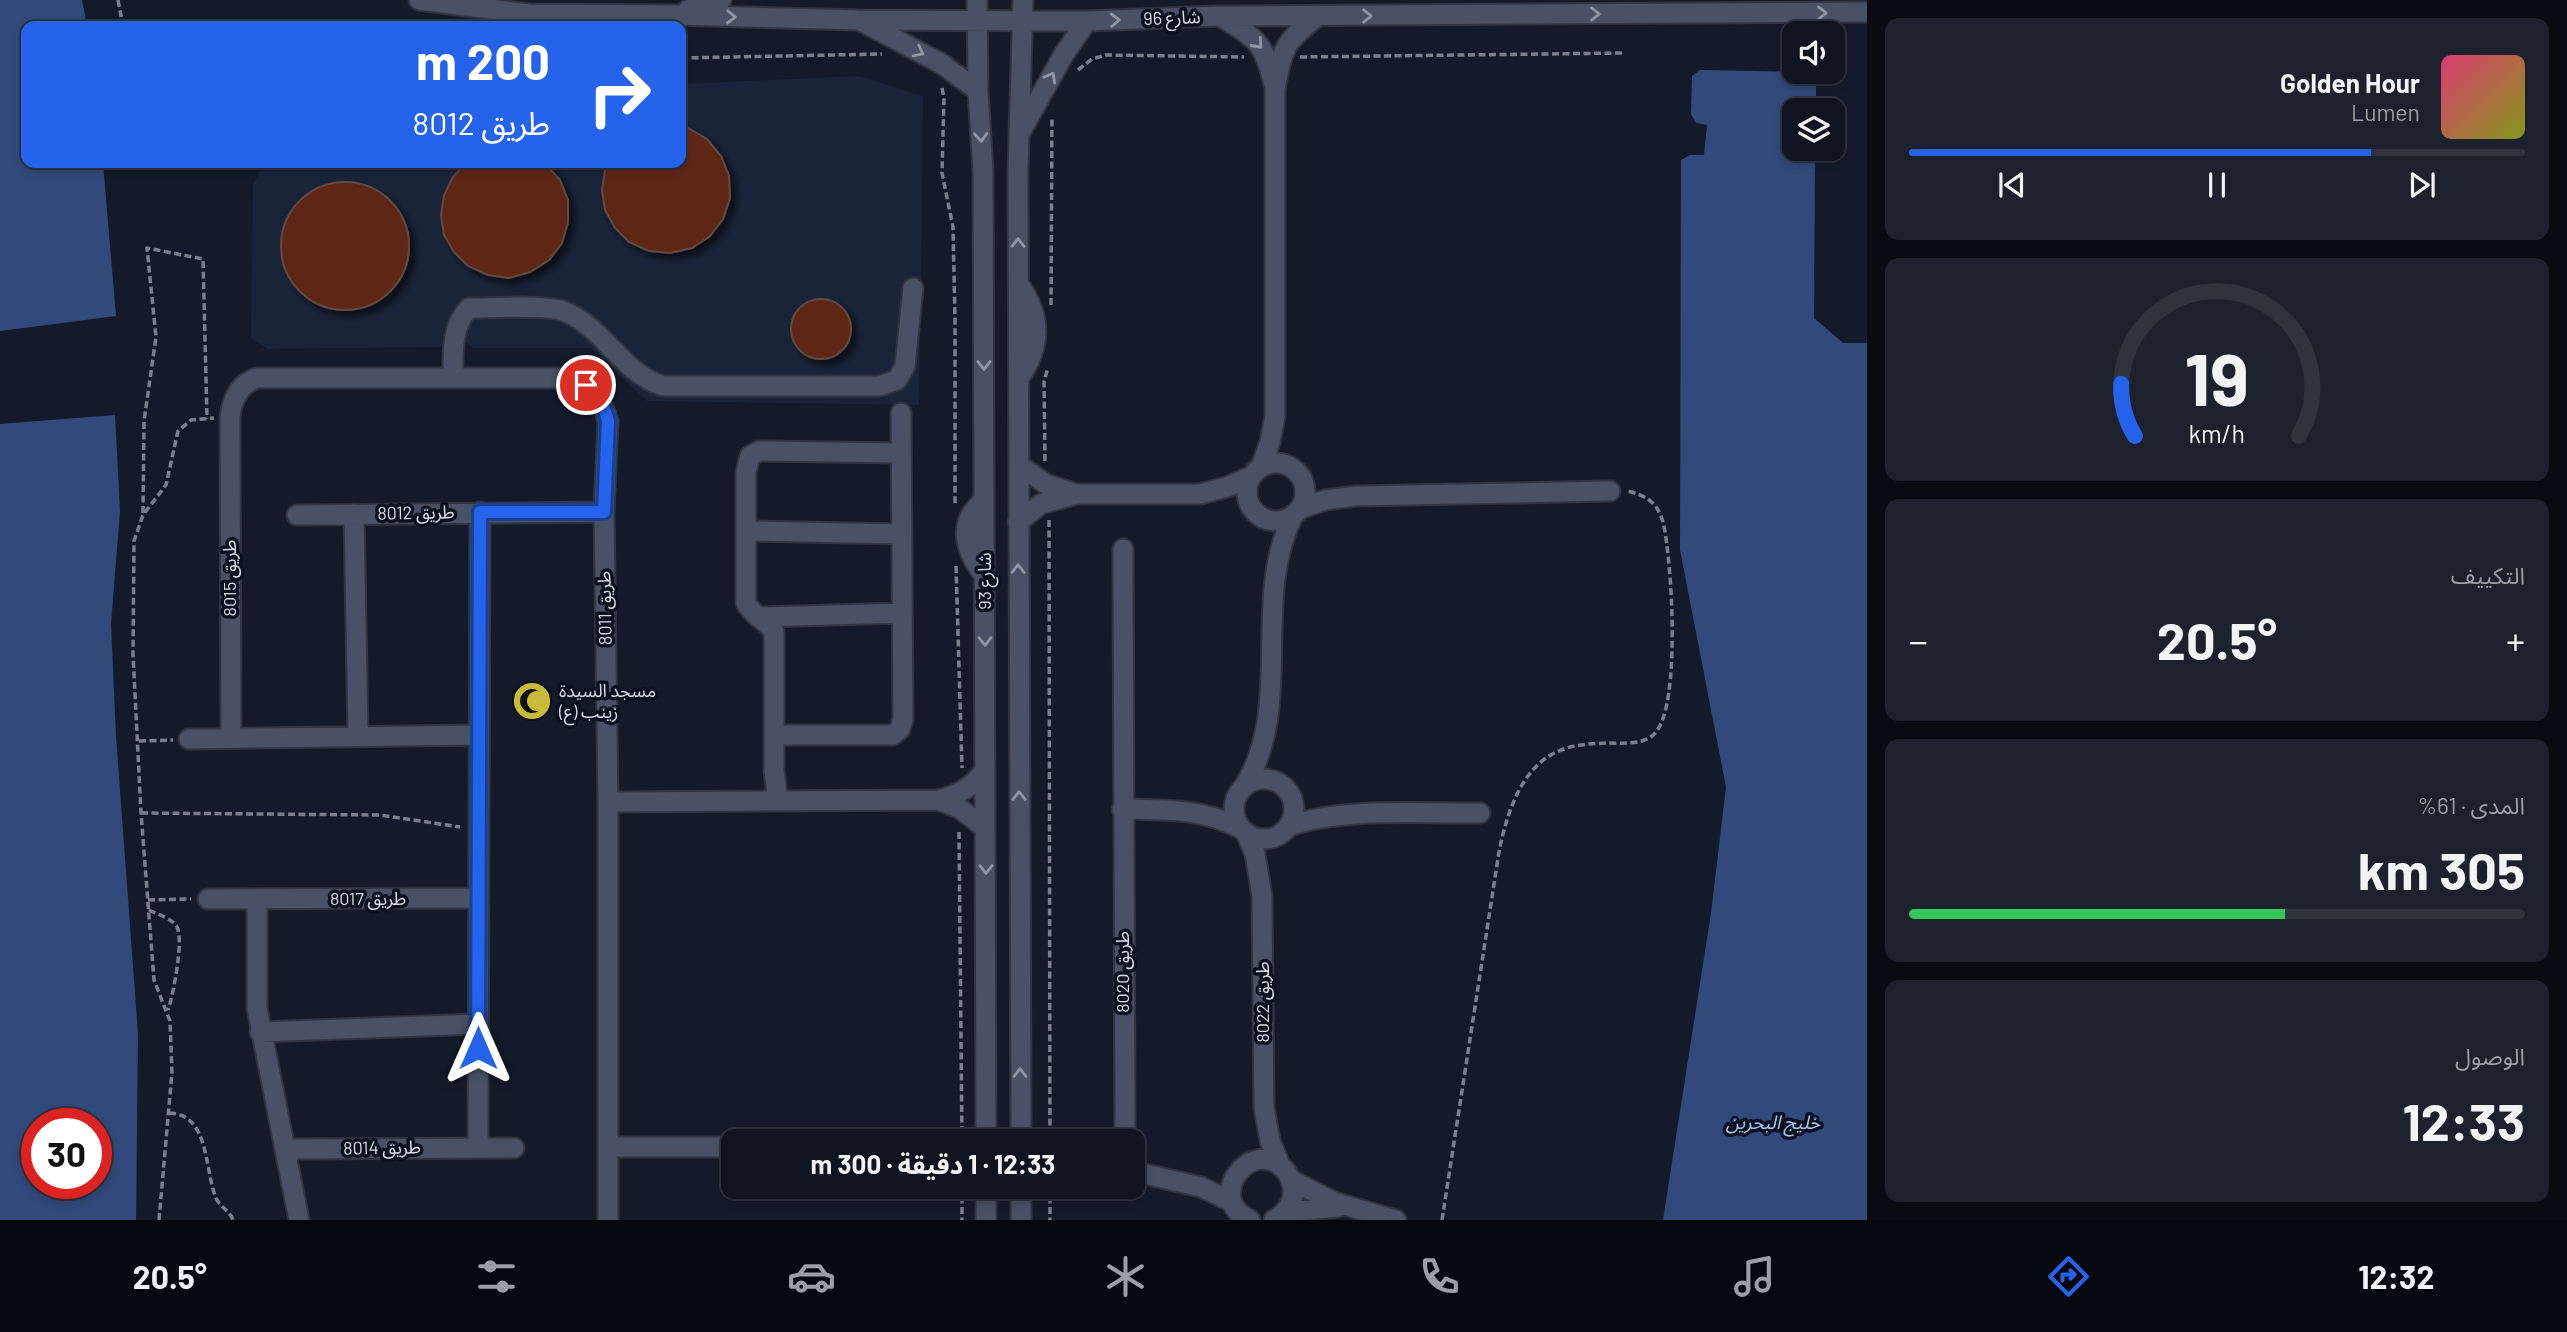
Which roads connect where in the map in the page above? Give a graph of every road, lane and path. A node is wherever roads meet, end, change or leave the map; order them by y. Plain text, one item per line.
1 (118, 0) edge
2 (419, 0) edge
3 (721, 0) edge
4 (977, 0) edge
5 (1023, 0) edge
6 (1862, 10) edge
7 (674, 15) junction
8 (1219, 16) junction
9 (1318, 16) junction
10 (859, 20) junction
11 (977, 20) junction
12 (122, 21) edge
13 (1023, 21) junction
14 (1087, 21) junction
15 (1623, 53) dead end
16 (1274, 57) junction
17 (1074, 76) dead end
18 (978, 91) junction
19 (1054, 108) dead end
20 (1018, 135) junction
21 (913, 288) dead end
22 (1051, 314) dead end
23 (1051, 356) dead end
24 (453, 378) junction
25 (901, 413) dead end
26 (1275, 416) junction
27 (230, 418) junction
28 (207, 419) junction
29 (901, 453) junction
30 (1019, 465) junction
31 (1257, 471) junction
32 (1296, 471) junction
33 (1610, 491) joint
34 (1047, 492) junction
35 (1200, 494) junction
36 (1356, 496) junction
37 (480, 512) junction
38 (604, 512) junction
39 (1296, 512) junction
40 (1256, 513) junction
41 (354, 514) junction
42 (143, 515) junction
43 (297, 515) dead end
44 (1018, 522) junction
45 (746, 531) junction
46 (902, 534) junction
47 (1123, 549) dead end
48 (1274, 583) junction
49 (902, 613) junction
50 (758, 617) junction
51 (1267, 727) junction
52 (479, 735) junction
53 (775, 735) junction
54 (358, 736) junction
55 (230, 738) junction
56 (189, 739) joint
57 (138, 741) junction
58 (985, 770) junction
59 (1241, 790) junction
60 (1287, 791) junction
61 (938, 800) junction
62 (778, 801) junction
63 (608, 802) junction
64 (959, 808) junction
65 (1122, 809) junction
66 (1188, 810) junction
67 (141, 813) junction
68 (1480, 813) dead end
69 (1350, 815) junction
70 (466, 828) dead end
71 (985, 828) junction
72 (1286, 830) junction
73 (1243, 831) junction
74 (1262, 895) junction
75 (479, 898) junction
76 (208, 899) joint
77 (257, 899) junction
78 (148, 900) junction
79 (149, 910) junction
80 (168, 1012) junction
81 (478, 1024) junction
82 (260, 1032) junction
83 (1264, 1108) junction
84 (169, 1113) junction
85 (962, 1129) edge
86 (986, 1129) edge
87 (1021, 1129) edge
88 (1050, 1129) edge
89 (1125, 1129) edge
90 (478, 1147) junction
91 (608, 1147) junction
92 (721, 1147) edge
93 (514, 1148) dead end
94 (285, 1149) junction
95 (1239, 1170) junction
96 (1286, 1173) junction
97 (1145, 1174) edge
98 (1189, 1184) junction
99 (962, 1199) edge
100 (986, 1199) edge
101 (1021, 1199) edge
102 (1050, 1199) edge
103 (1349, 1208) junction
104 (1243, 1215) edge
105 (1369, 1216) edge
106 (1280, 1217) edge
107 (159, 1220) edge
108 (233, 1220) edge
109 (299, 1220) edge
110 (608, 1220) edge
111 (962, 1220) edge
112 (986, 1220) edge
113 (1021, 1220) edge
114 (1050, 1220) edge
115 (1396, 1220) edge
116 (1442, 1220) edge

1 - 12 path
2 - 7 street, شارع 96
3 - 7 street
4 - 11 street, شارع 93
5 - 13 street, شارع 93
9 -> 6 street, شارع 96
7 -> 10 street, شارع 96
8 - 9 street, شارع 96
14 -> 8 street, شارع 96
8 -> 16 street
9 - 16 street
10 - 11 street, شارع 96
10 -> 18 street
11 - 13 street, شارع 96
11 - 18 street, شارع 93
13 - 14 street, شارع 96
13 - 20 street, شارع 93
20 -> 14 street
15 - 16 path
16 - 17 path
16 - 26 street
18 -> 58 street, شارع 93
19 - 22 path
30 -> 20 street, شارع 93
21 - 24 street
23 - 34 path
24 - 27 street, طريق 8011
24 - 38 street, طريق 8011
25 - 29 street
26 - 31 street
26 - 32 street
27 - 28 path
27 - 55 street, طريق 8015
28 - 42 path
28 - 42 path
29 - 45 street
29 - 46 street
30 - 34 street
30 - 44 street, شارع 93
31 - 32 street
31 - 35 street
31 - 40 street
32 - 36 street
32 - 39 street
33 - 36 street
33 - 116 path
34 - 35 street
34 - 44 street
34 - 88 path
35 - 40 street
36 - 39 street
37 - 38 street, طريق 8012
37 - 41 street, طريق 8012
37 - 52 street
38 - 63 street, طريق 8011
39 - 40 street
39 - 48 street
40 - 48 street
41 - 43 street, طريق 8012
41 - 54 street, طريق 8012
42 - 57 path
87 -> 44 street, شارع 93
45 - 46 street
45 - 50 street
46 - 49 street
47 - 65 street, طريق 8020
48 - 51 street
49 - 50 street
49 - 53 street
50 - 53 street
51 - 59 street
51 - 60 street
52 - 54 street
52 - 75 street
53 - 62 street
54 - 55 street
55 - 56 street
56 - 57 path
57 - 67 path
58 - 61 street
58 - 71 street, شارع 93
59 - 60 street
59 - 66 street
59 - 73 street
60 - 69 street
60 - 72 street
61 - 62 street
61 - 64 street
62 - 63 street
63 - 91 street, طريق 8011
64 - 71 street
64 - 85 path
65 - 66 street
65 - 89 street, طريق 8020
66 - 73 street
67 - 70 path
67 - 78 path
68 - 69 street
69 - 72 street
71 -> 86 street, شارع 93
72 - 73 street
72 - 74 street, طريق 8022
73 - 74 street, طريق 8022
74 - 83 street, طريق 8022
75 - 77 street, طريق 8017
75 - 81 street
76 - 77 street, طريق 8017
76 - 78 path
77 - 82 street
78 - 79 path
79 - 80 path
79 - 80 path
80 - 84 path
81 - 82 street
81 - 90 street
82 - 94 street
83 - 95 street, طريق 8022
83 - 96 street, طريق 8022
84 - 107 path
84 - 108 path
90 - 93 street, طريق 8014
90 - 94 street, طريق 8014
91 - 92 street
91 - 110 street, طريق 8011
94 - 109 street
95 - 96 street
95 - 98 street
95 - 104 street, طريق 8022
96 - 103 street
96 - 106 street
97 - 98 street
98 - 104 street
99 - 111 path
100 - 112 street
101 - 113 street
102 - 114 path
103 - 105 street
103 - 106 street
105 - 115 street

